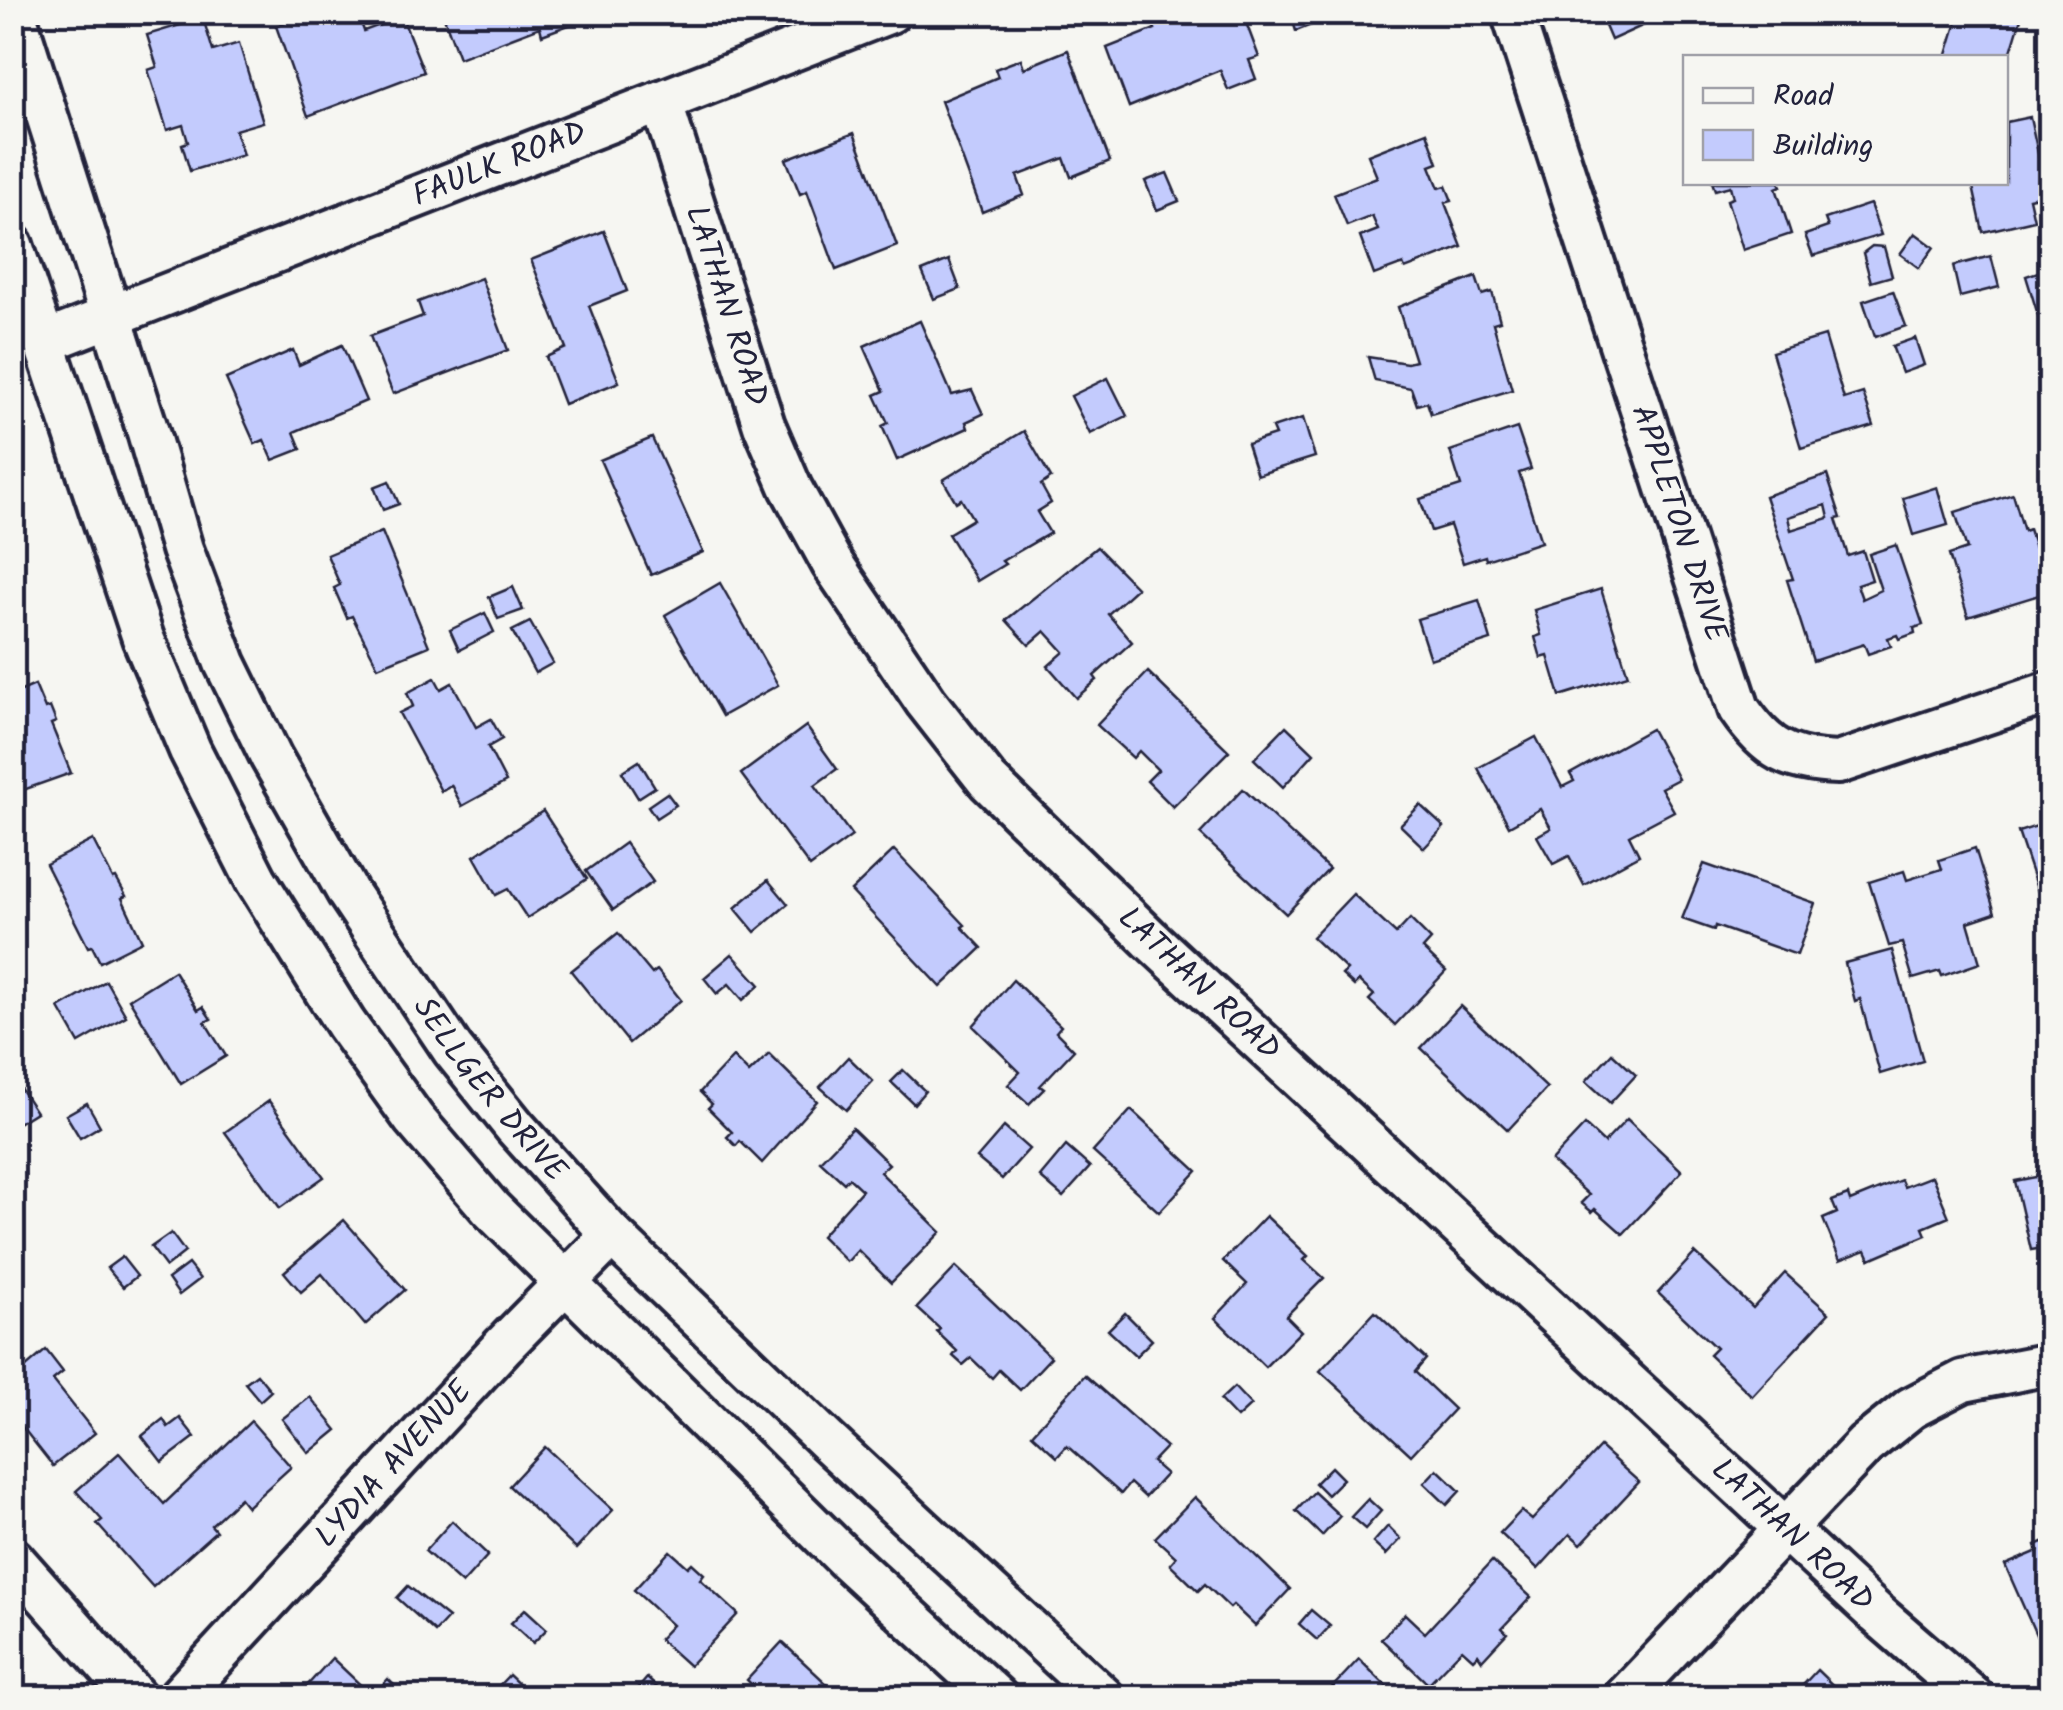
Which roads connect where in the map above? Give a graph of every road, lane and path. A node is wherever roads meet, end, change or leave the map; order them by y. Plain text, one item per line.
1 (14, 12) edge
2 (890, 12) edge
3 (1512, 12) edge
4 (22, 74) edge
5 (661, 101) junction
6 (12, 245) edge
7 (110, 316) junction
8 (44, 342) junction
9 (2050, 692) edge
10 (612, 1235) junction
11 (564, 1284) junction
12 (2050, 1364) edge
13 (1784, 1528) junction
14 (12, 1558) edge
15 (136, 1698) edge
16 (178, 1698) edge
17 (997, 1698) edge
18 (1104, 1698) edge
19 (1624, 1698) edge
20 (1974, 1698) edge

1 - 4 street, SELLGER DRIVE
2 - 5 street, FAULK ROAD
3 - 9 street, APPLETON DRIVE
4 - 7 street, SELLGER DRIVE
5 - 7 street, FAULK ROAD
5 - 13 street, LATHAN ROAD
6 - 8 street
7 - 8 street
7 - 10 street, SELLGER DRIVE
8 - 11 street
10 - 11 street, LYDIA AVENUE
10 - 18 street, SELLGER DRIVE
11 - 16 street, LYDIA AVENUE
11 - 17 street
12 - 13 street
13 - 19 street
13 - 20 street, LATHAN ROAD
14 - 15 street

